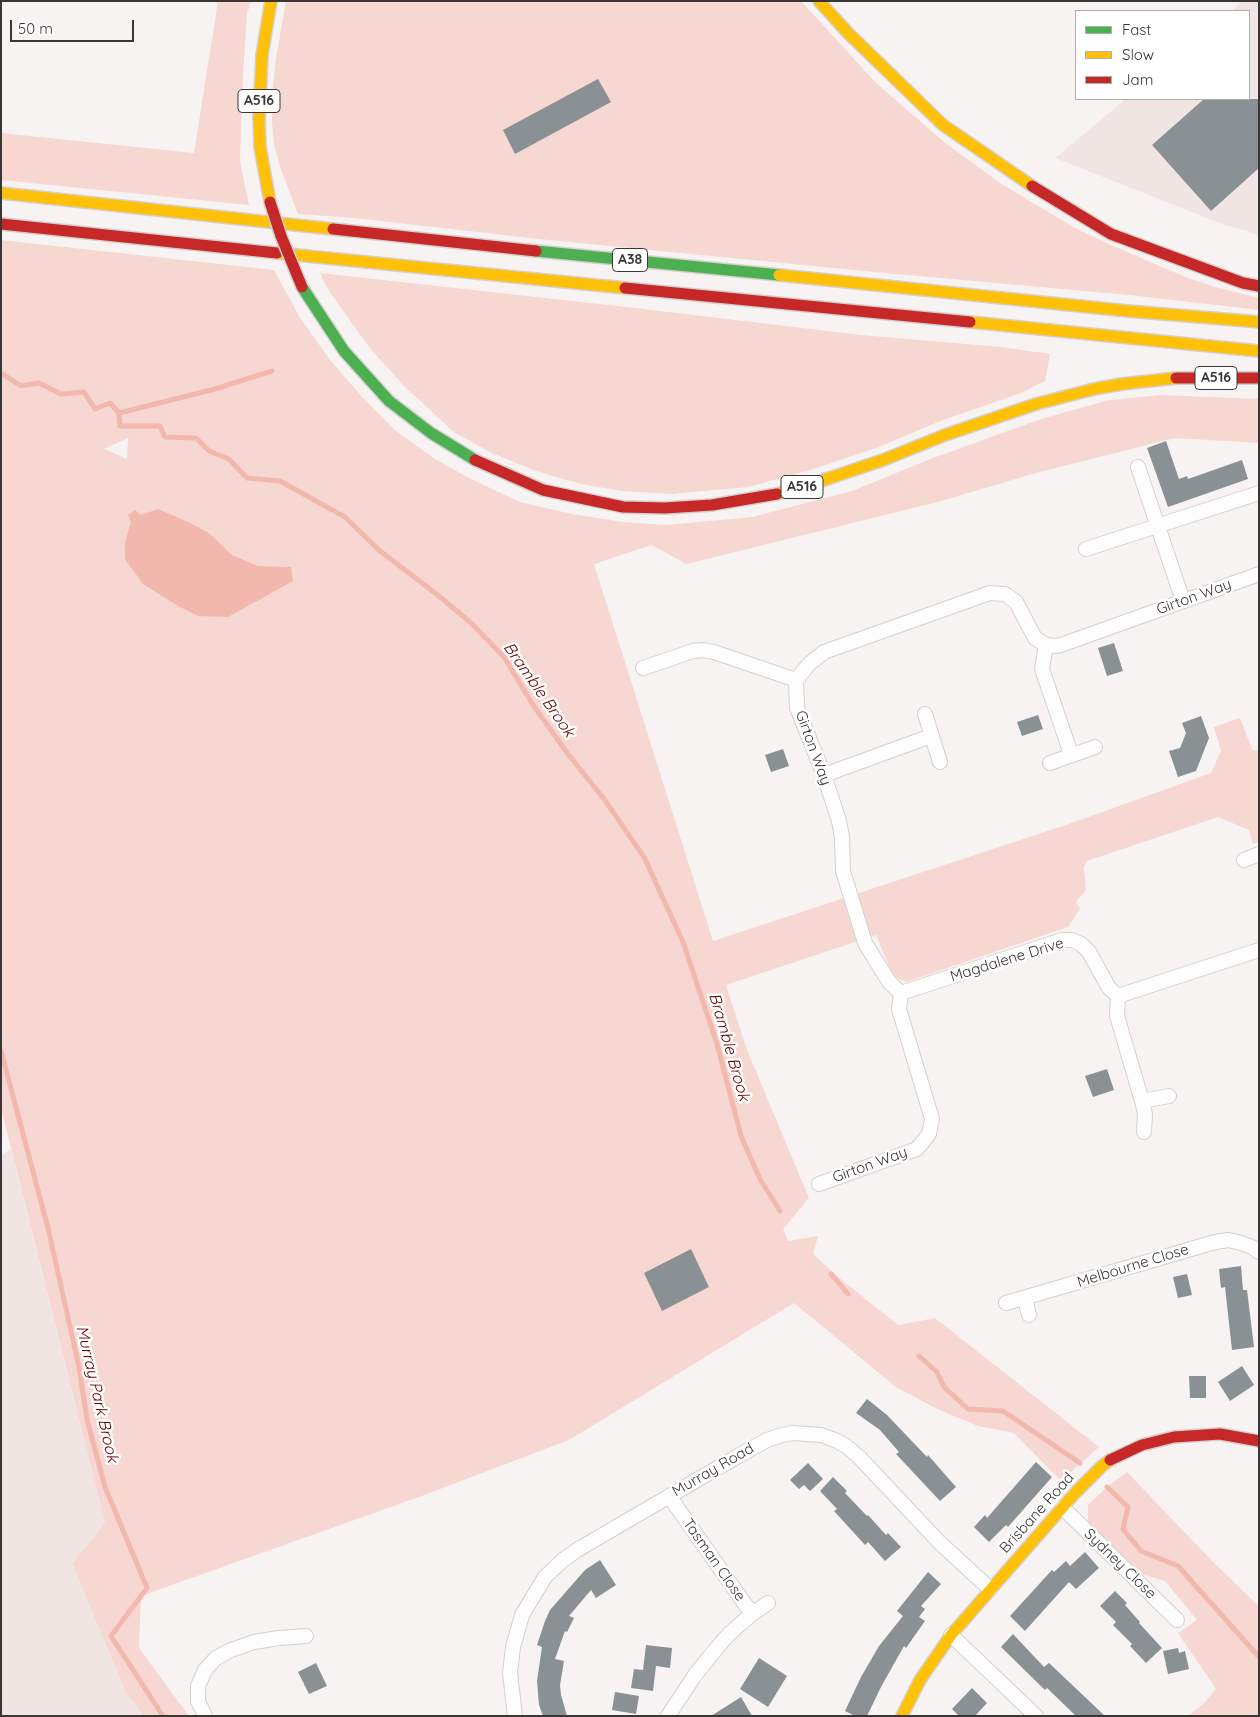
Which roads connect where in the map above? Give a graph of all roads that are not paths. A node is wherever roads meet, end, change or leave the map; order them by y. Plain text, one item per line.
1 (272, 1) edge
2 (819, 1) edge
3 (1, 193) edge
4 (1, 224) edge
5 (1259, 286) edge
6 (1259, 322) edge
7 (1259, 351) edge
8 (1259, 378) edge
9 (1138, 466) dead end
10 (1259, 492) edge
11 (1157, 526) junction
12 (1086, 549) dead end
13 (1259, 574) edge
14 (1183, 601) junction
15 (1046, 644) junction
16 (643, 668) dead end
17 (796, 680) junction
18 (925, 714) dead end
19 (931, 736) junction
20 (1095, 747) dead end
21 (1071, 754) junction
22 (940, 762) dead end
23 (1050, 763) dead end
24 (824, 775) junction
25 (1259, 854) edge
26 (1244, 860) dead end
27 (1259, 950) edge
28 (900, 993) junction
29 (1118, 996) junction
30 (1170, 1096) dead end
31 (1142, 1102) junction
32 (1144, 1132) dead end
33 (819, 1184) dead end
34 (1259, 1252) edge
35 (1025, 1299) junction
36 (1006, 1304) dead end
37 (1029, 1315) dead end
38 (1259, 1441) edge
39 (669, 1496) junction
40 (1063, 1508) junction
41 (990, 1589) junction
42 (768, 1603) dead end
43 (752, 1614) junction
44 (1177, 1620) dead end
45 (951, 1635) junction
46 (306, 1636) dead end
47 (204, 1716) edge
48 (515, 1716) edge
49 (668, 1716) edge
50 (902, 1716) edge
51 (1036, 1716) edge

1 - 8 main road, A516, bridge
2 - 5 main road
3 - 6 main road, A38
4 - 7 main road, A38
9 - 11 street
10 - 11 street
11 - 12 street
11 - 14 street
13 - 14 street, Girton Way
14 - 15 street, Girton Way
15 - 17 street
15 - 21 street
16 - 17 street
17 - 24 street, Girton Way
18 - 19 street
19 - 22 street
19 - 24 street
20 - 21 street
21 - 23 street
24 - 28 street, Girton Way
25 - 26 street
27 - 29 street
28 - 29 street, Magdalene Drive
28 - 33 street, Girton Way
29 - 31 street
30 - 31 street
31 - 32 street
34 - 35 street, Melbourne Close
35 - 36 street, Melbourne Close
35 - 37 street
38 - 40 main road, Brisbane Road
39 - 41 street, Murray Road
39 - 43 street, Tasman Close
39 - 48 street, Murray Road
40 - 41 main road, Brisbane Road
40 - 44 street, Sydney Close
41 - 45 main road, Brisbane Road
42 - 43 street
43 - 49 street, Tasman Close
45 - 50 main road, Brisbane Road
45 - 51 street
46 - 47 street

